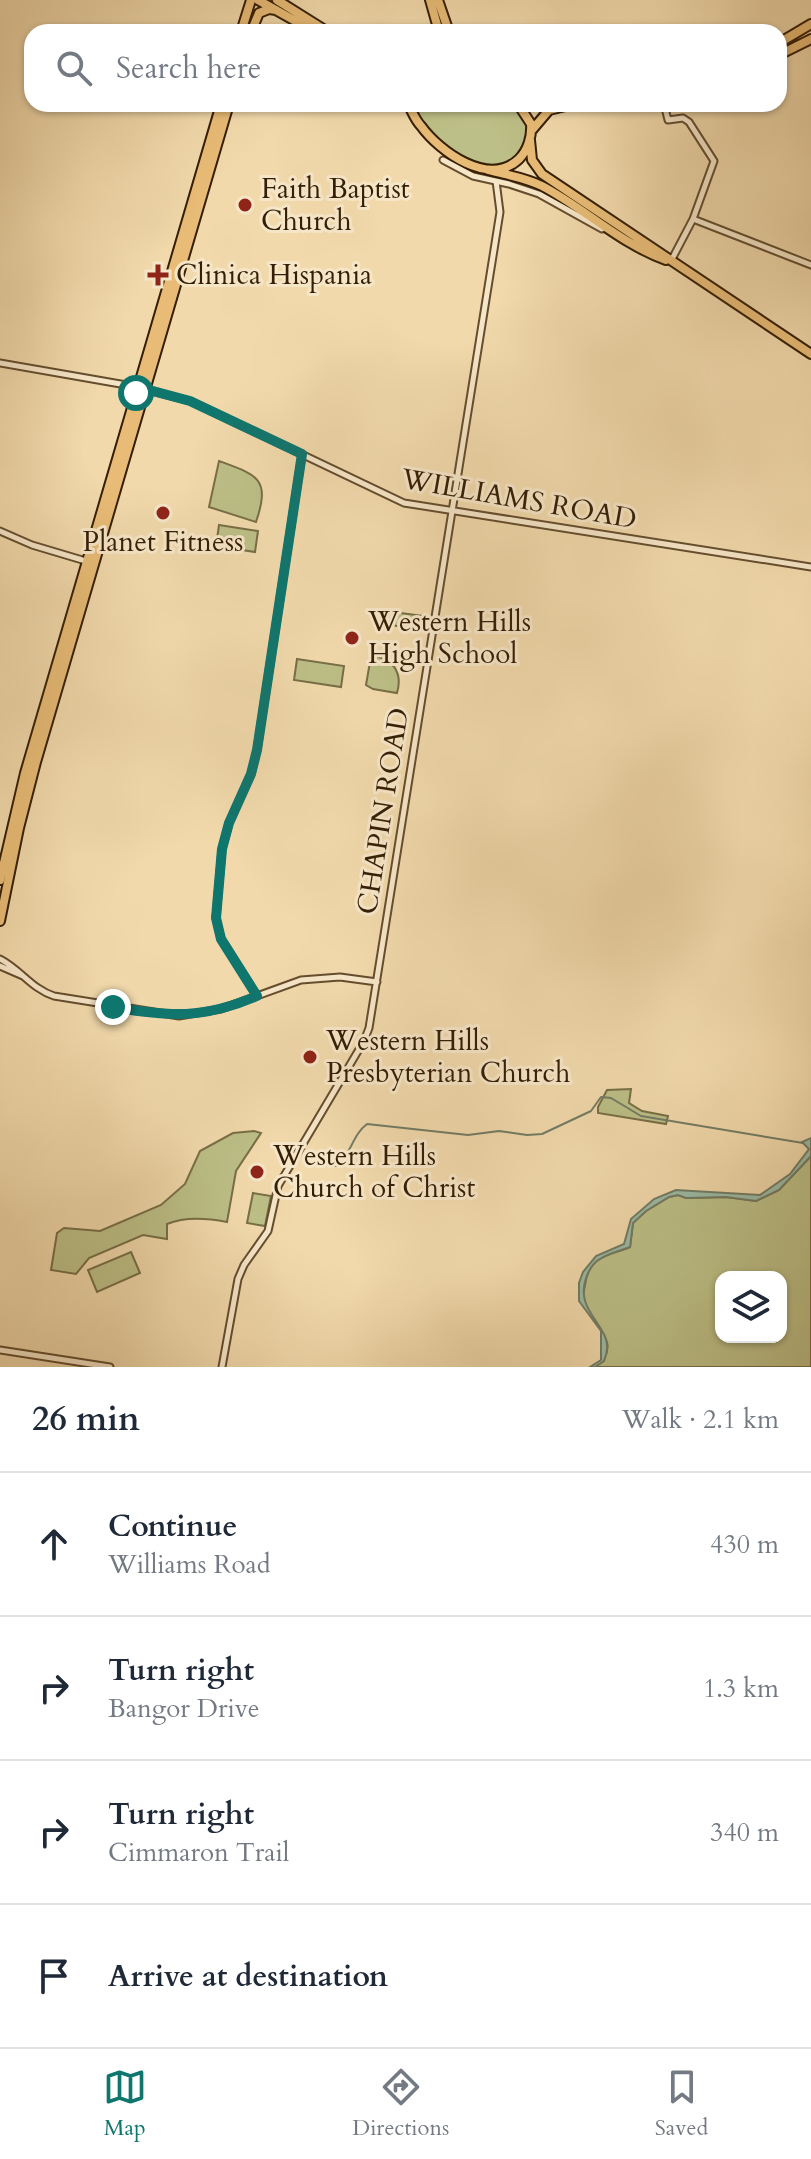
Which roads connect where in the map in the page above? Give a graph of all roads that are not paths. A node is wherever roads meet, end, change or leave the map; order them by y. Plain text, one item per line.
1 (251, 0) edge
2 (259, 0) edge
3 (430, 0) edge
4 (438, 0) edge
5 (239, 1) edge
6 (282, 4) edge
7 (246, 24) edge
8 (247, 24) edge
9 (249, 24) edge
10 (251, 24) edge
11 (306, 24) edge
12 (315, 24) edge
13 (437, 24) edge
14 (446, 24) edge
15 (811, 24) edge
16 (787, 38) edge
17 (811, 39) edge
18 (787, 51) edge
19 (219, 112) edge
20 (227, 112) edge
21 (413, 112) edge
22 (525, 112) edge
23 (547, 112) edge
24 (666, 112) edge
25 (531, 135) junction
26 (446, 156) junction
27 (488, 170) junction
28 (496, 181) junction
29 (693, 219) junction
30 (655, 256) junction
31 (670, 262) junction
32 (811, 265) edge
33 (811, 354) edge
34 (0, 363) edge
35 (141, 388) junction
36 (302, 454) junction
37 (452, 511) junction
38 (0, 531) edge
39 (90, 562) junction
40 (811, 567) edge
41 (25, 773) junction
42 (27, 794) junction
43 (0, 880) edge
44 (0, 921) edge
45 (0, 959) edge
46 (0, 966) edge
47 (24, 977) junction
48 (377, 982) junction
49 (257, 996) junction
50 (0, 1350) edge
51 (110, 1367) edge
52 (222, 1367) edge

1 - 8 main road
2 - 6 main road
2 - 9 main road
3 - 13 main road
4 - 14 main road
5 - 7 main road
6 - 10 main road
6 - 11 main road
6 - 12 main road
15 - 16 main road
17 - 18 main road
19 - 35 main road
20 - 35 main road
21 - 26 main road
22 - 25 main road
23 - 25 main road
24 - 29 street
25 - 27 main road
25 - 31 main road
26 - 27 main road
26 - 28 street
27 - 30 main road
28 - 30 street
28 - 37 street, CHAPIN ROAD
29 - 31 street
29 - 32 street
30 - 31 main road
31 - 33 main road
34 - 35 street, WILLIAMS ROAD
35 - 36 street, WILLIAMS ROAD
35 - 39 main road
36 - 37 street, WILLIAMS ROAD
36 - 49 street
37 - 40 street, WILLIAMS ROAD
37 - 48 street, CHAPIN ROAD
38 - 39 street
39 - 41 main road
39 - 42 main road
41 - 42 main road
41 - 43 main road
42 - 44 main road
45 - 47 street
46 - 47 street
47 - 49 street
48 - 49 street
48 - 52 street, CHAPIN ROAD
50 - 51 street

